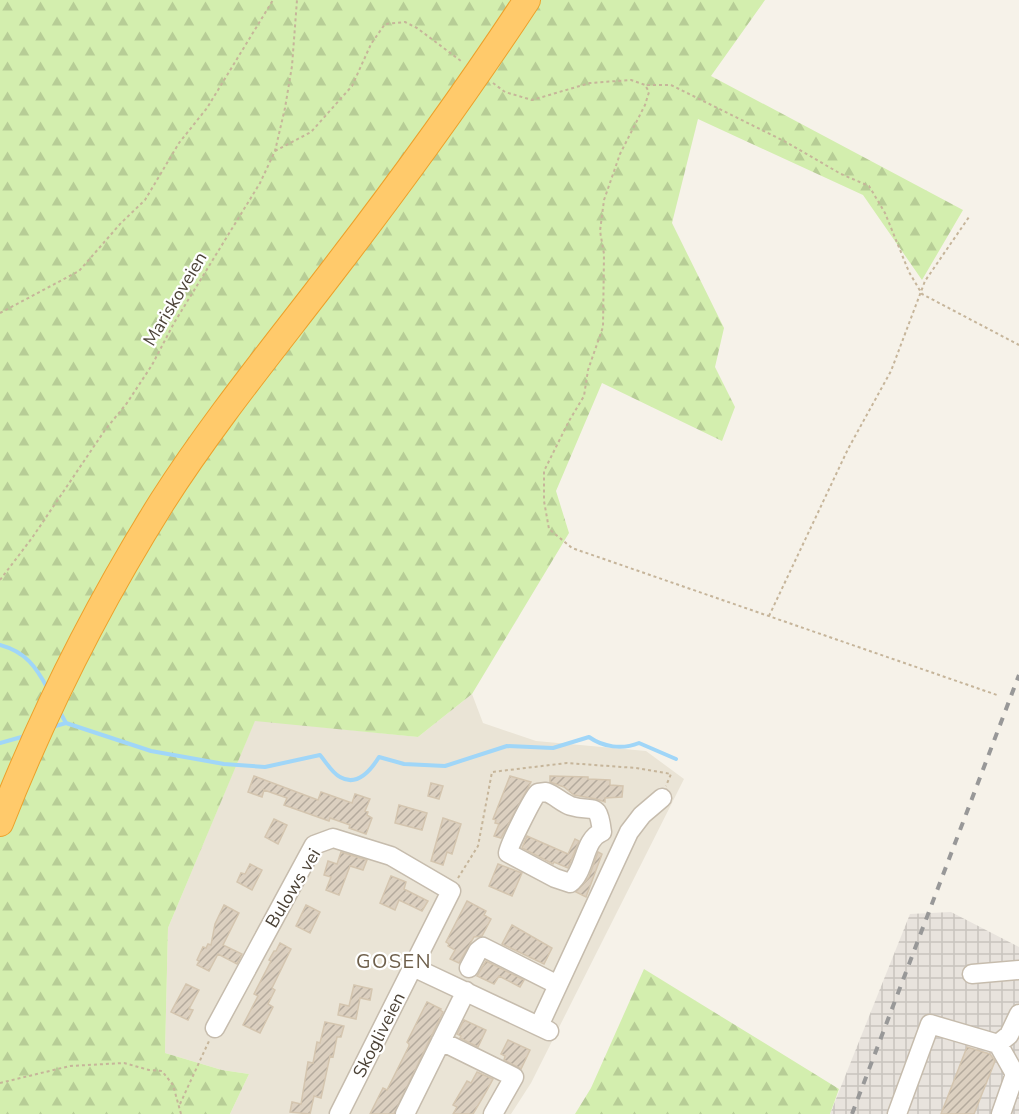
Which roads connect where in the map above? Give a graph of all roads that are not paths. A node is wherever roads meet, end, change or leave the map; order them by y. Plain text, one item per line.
1 (517, 0) edge
2 (527, 0) edge
3 (662, 798) dead end
4 (0, 800) edge
5 (0, 823) edge
6 (602, 832) junction
7 (625, 842) junction
8 (451, 891) joint
9 (413, 967) junction
10 (469, 968) dead end
11 (1019, 970) edge
12 (972, 974) dead end
13 (558, 985) junction
14 (466, 992) junction
15 (1019, 1014) edge
16 (215, 1028) road end
17 (441, 1041) junction
18 (998, 1044) junction
19 (339, 1114) edge
20 (405, 1114) edge
21 (493, 1114) edge
22 (897, 1114) edge
23 (1001, 1114) edge

1 - 4 highway
2 - 5 highway
3 - 7 street
6 - 6 street
6 - 7 street
7 - 13 street
8 - 9 street, Skogliveien
8 - 16 street, Bulows vei
9 - 14 street
9 - 19 street, Skogliveien
10 - 13 street
11 - 12 street
13 - 14 street
14 - 17 street
15 - 18 street
17 - 20 street
17 - 21 street
18 - 22 street
18 - 23 street

